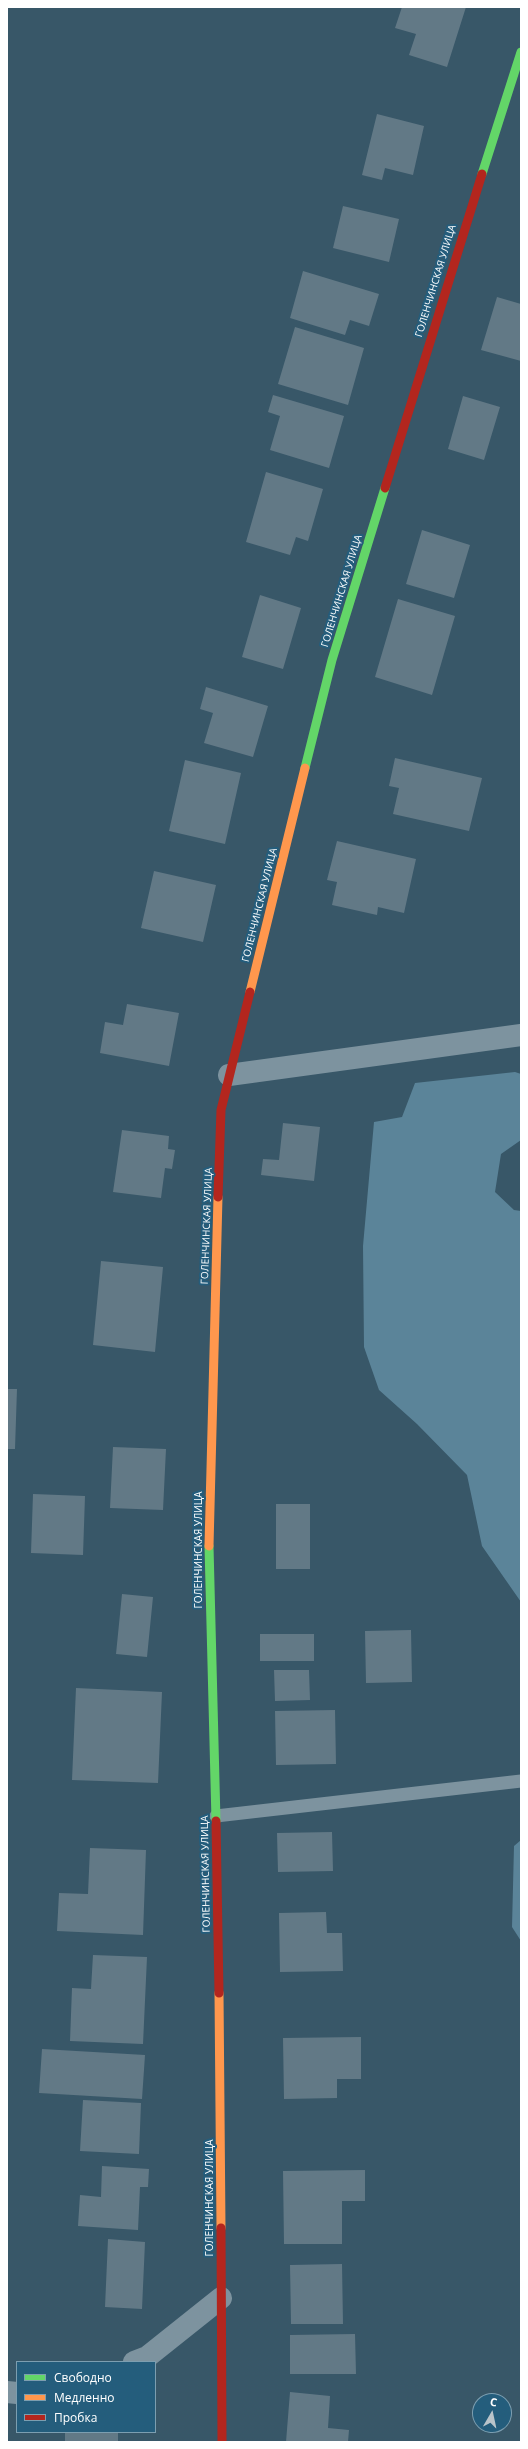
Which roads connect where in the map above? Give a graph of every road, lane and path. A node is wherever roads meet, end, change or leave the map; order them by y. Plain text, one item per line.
1 (521, 52) edge
2 (521, 1035) edge
3 (230, 1075) junction
4 (521, 1781) edge
5 (216, 1816) junction
6 (221, 2298) junction
7 (137, 2361) edge
8 (222, 2442) edge

1 - 3 street, ГОЛЕНЧИНСКАЯ УЛИЦА
2 - 3 street
3 - 5 street, ГОЛЕНЧИНСКАЯ УЛИЦА
4 - 5 lane
5 - 6 street, ГОЛЕНЧИНСКАЯ УЛИЦА
6 - 7 street
6 - 8 street, ГОЛЕНЧИНСКАЯ УЛИЦА

